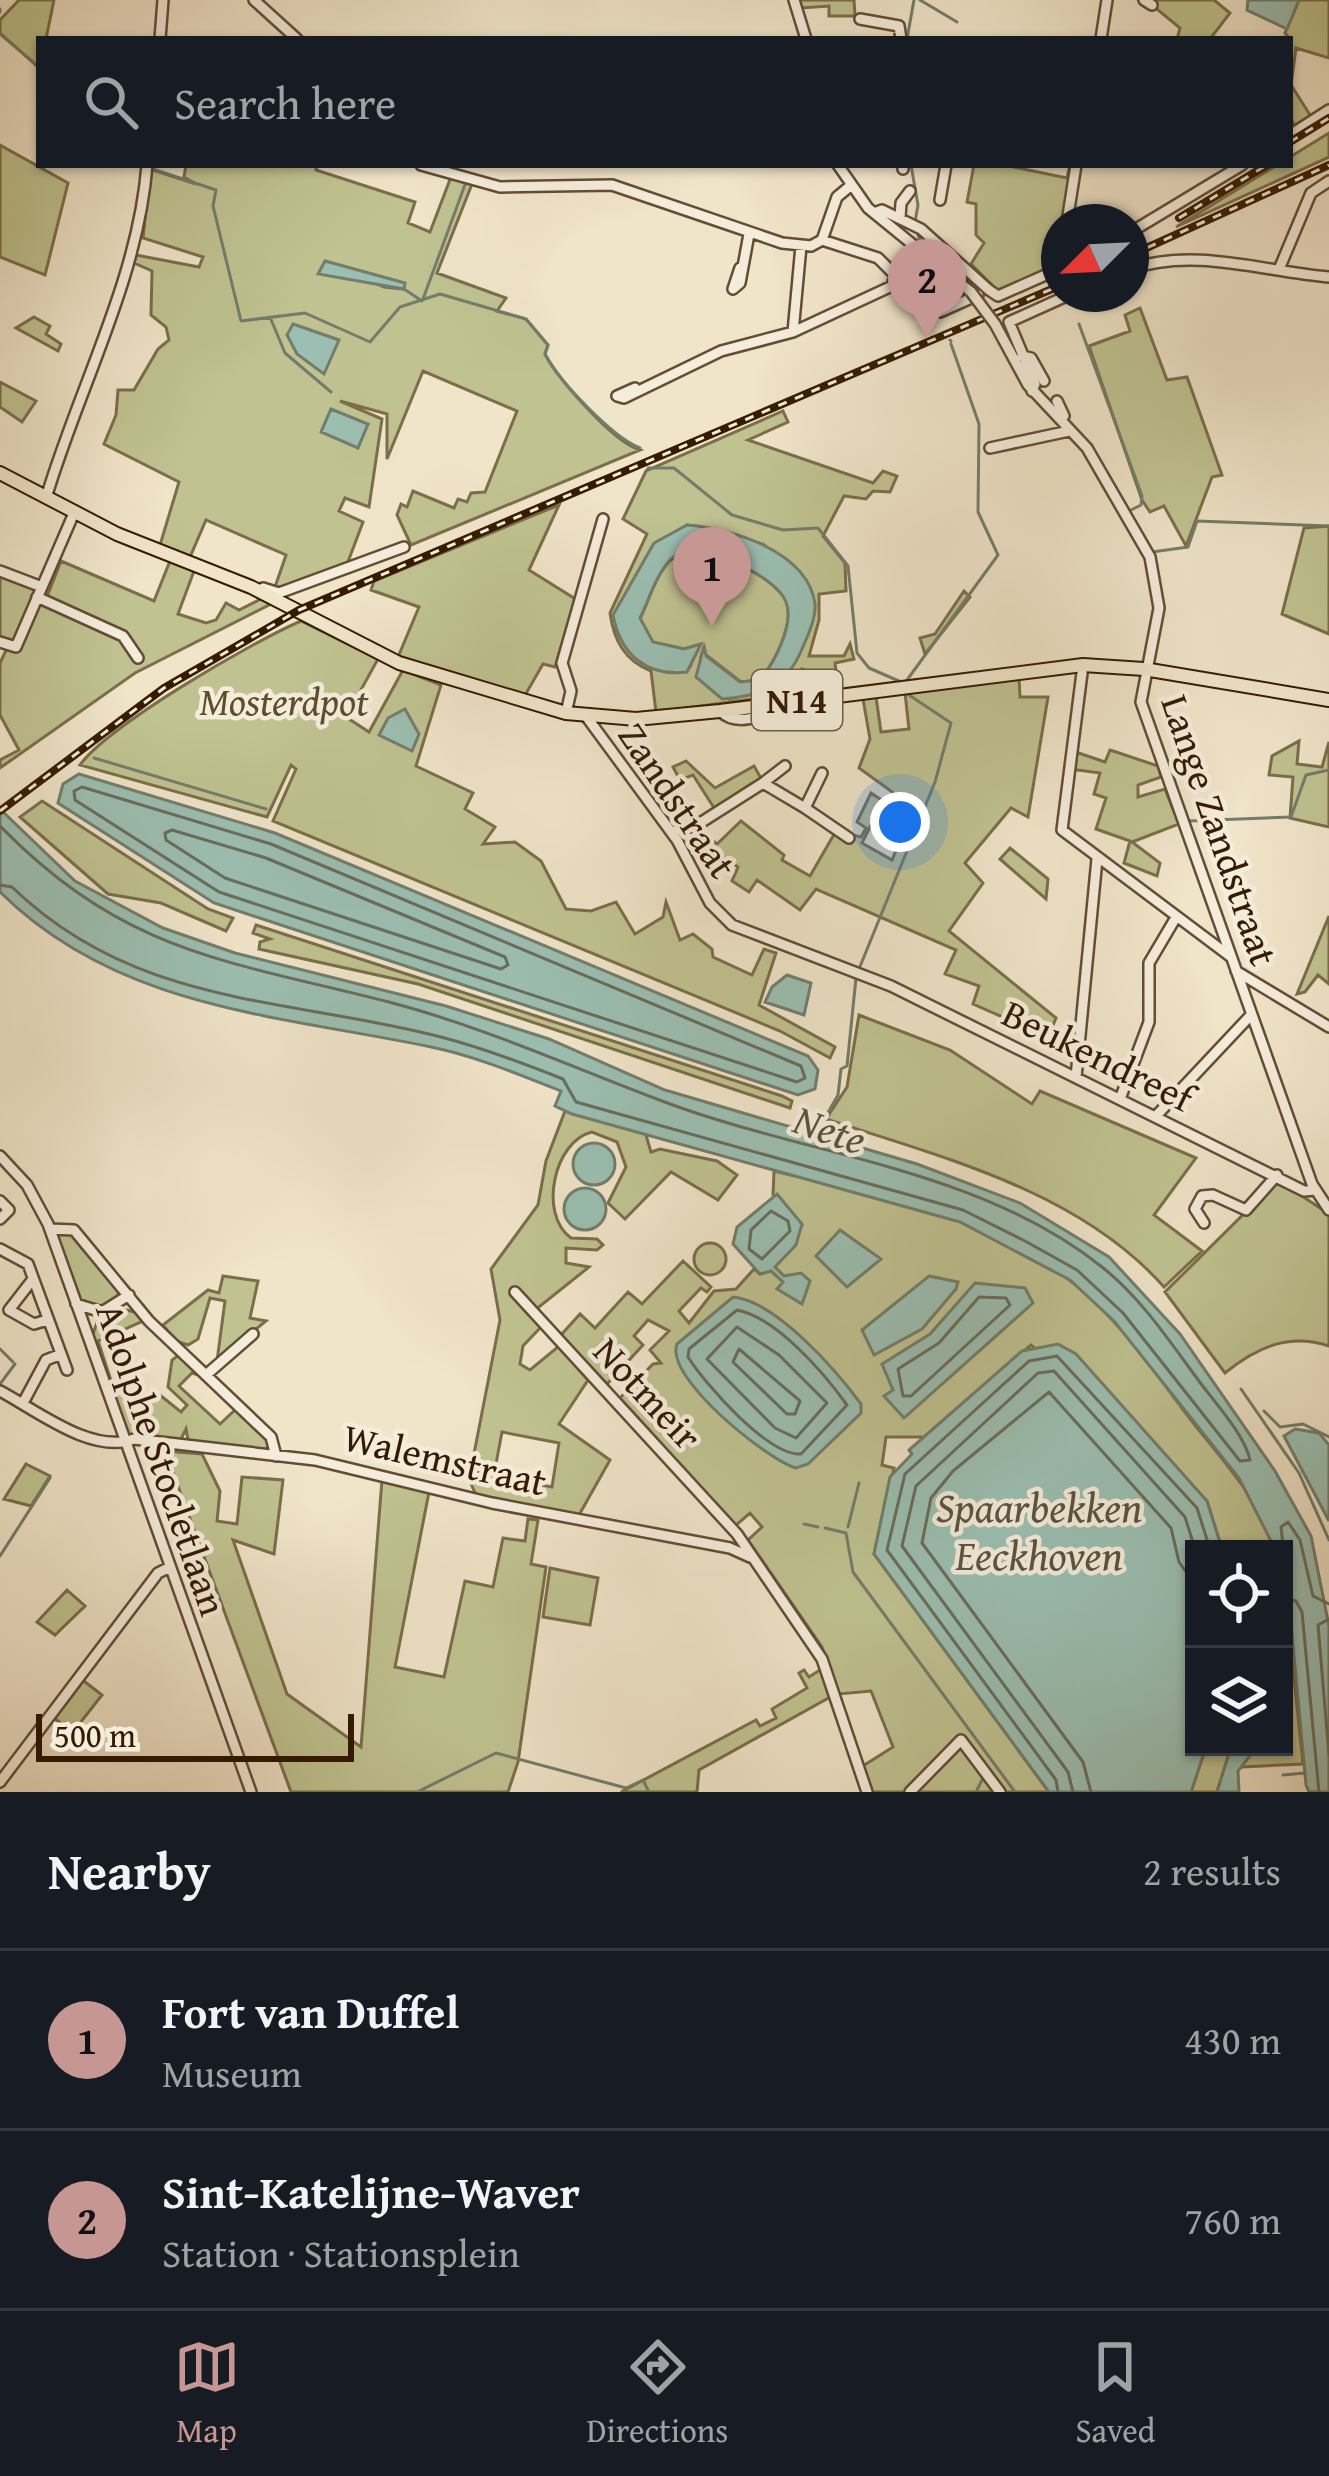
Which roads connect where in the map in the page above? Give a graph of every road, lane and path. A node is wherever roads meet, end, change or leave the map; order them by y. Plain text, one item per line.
1 (164, 0) edge
2 (254, 0) edge
3 (794, 0) edge
4 (1107, 0) edge
5 (860, 19) dead end
6 (160, 36) edge
7 (294, 36) edge
8 (805, 36) edge
9 (901, 36) edge
10 (1101, 36) edge
11 (1329, 110) edge
12 (1293, 133) edge
13 (147, 168) edge
14 (432, 168) edge
15 (840, 168) edge
16 (945, 168) edge
17 (1075, 168) edge
18 (1237, 168) edge
19 (1329, 181) edge
20 (849, 187) junction
21 (910, 191) dead end
22 (940, 200) dead end
23 (1069, 204) edge
24 (874, 214) junction
25 (900, 218) junction
26 (1149, 219) edge
27 (749, 234) junction
28 (822, 240) junction
29 (801, 246) junction
30 (1149, 264) edge
31 (1280, 267) junction
32 (740, 268) dead end
33 (1041, 277) edge
34 (1329, 277) edge
35 (988, 290) junction
36 (1041, 307) edge
37 (940, 311) dead end
38 (793, 332) junction
39 (1022, 356) junction
40 (1044, 381) dead end
41 (635, 388) dead end
42 (1032, 391) junction
43 (1058, 400) dead end
44 (1062, 425) junction
45 (990, 448) dead end
46 (0, 473) edge
47 (46, 498) junction
48 (74, 513) junction
49 (603, 519) dead end
50 (404, 547) dead end
51 (0, 571) edge
52 (259, 591) junction
53 (39, 592) junction
54 (0, 643) edge
55 (138, 658) dead end
56 (1084, 664) junction
57 (1144, 669) junction
58 (1329, 700) edge
59 (566, 713) junction
60 (586, 716) junction
61 (785, 766) dead end
62 (822, 773) dead end
63 (763, 783) junction
64 (805, 808) junction
65 (671, 832) junction
66 (849, 838) dead end
67 (1097, 859) junction
68 (1175, 920) junction
69 (1231, 957) junction
70 (858, 971) joint
71 (1236, 971) junction
72 (1251, 1015) junction
73 (1329, 1028) edge
74 (1076, 1077) junction
75 (1120, 1099) junction
76 (1156, 1116) junction
77 (0, 1156) edge
78 (1277, 1174) junction
79 (1315, 1190) junction
80 (0, 1201) edge
81 (1329, 1210) edge
82 (0, 1219) edge
83 (1204, 1223) dead end
84 (50, 1228) junction
85 (0, 1249) edge
86 (33, 1279) junction
87 (515, 1292) dead end
88 (129, 1295) junction
89 (76, 1304) junction
90 (136, 1305) junction
91 (4, 1308) edge
92 (110, 1311) junction
93 (47, 1320) junction
94 (85, 1330) junction
95 (253, 1334) dead end
96 (59, 1355) junction
97 (67, 1370) dead end
98 (206, 1375) junction
99 (0, 1390) edge
100 (23, 1403) junction
101 (124, 1443) junction
102 (276, 1456) junction
103 (737, 1534) junction
104 (730, 1548) junction
105 (750, 1557) junction
106 (167, 1568) junction
107 (0, 1782) edge
108 (251, 1792) edge
109 (867, 1792) edge
110 (910, 1792) edge
111 (1000, 1792) edge

1 - 6 street
2 - 7 street
3 - 8 street
4 - 10 street
5 - 9 street
11 - 12 street
13 - 47 street
14 - 27 street
15 - 20 street
16 - 22 street
17 - 23 street
18 - 26 street
19 - 31 street
20 - 24 street
20 - 28 street
21 - 25 street
24 - 25 street
24 - 42 street, bridge
25 - 35 street
27 - 29 street
27 - 32 street
28 - 29 street
28 - 38 street
29 - 38 street
30 - 31 street
31 - 34 street
33 - 35 street
35 - 37 street
36 - 39 street
38 - 41 street
39 - 40 street
39 - 42 street
42 - 44 street
43 - 44 street
44 - 45 street
44 - 57 street, Lange Zandstraat
46 - 47 main road, N14
47 - 48 main road, N14
48 - 52 main road, N14
48 - 53 street
49 - 59 street
50 - 52 street
51 - 53 street
52 - 59 main road, N14
53 - 54 street
53 - 55 street
56 - 57 main road, N14
56 - 60 main road, N14
56 - 67 street
57 - 58 main road, N14
57 - 69 street, Lange Zandstraat
59 - 60 main road, N14
60 - 65 street, Zandstraat
61 - 63 street
62 - 64 street
63 - 64 street
63 - 65 street
64 - 66 street
65 - 70 street, Zandstraat
67 - 68 street
67 - 74 street
68 - 69 street
68 - 75 street
69 - 71 street, Lange Zandstraat
70 - 74 street, Beukendreef
71 - 72 street, Lange Zandstraat
71 - 73 street
72 - 76 street
72 - 79 street, Lange Zandstraat
74 - 75 street, Beukendreef
75 - 76 street, Beukendreef
76 - 78 street, Beukendreef
77 - 84 street, Adolphe Stocletlaan
78 - 79 street, Beukendreef
78 - 83 street
79 - 81 street, Lange Zandstraat
80 - 82 street
84 - 88 street
84 - 89 street, Adolphe Stocletlaan
85 - 86 street
86 - 91 street
86 - 93 street
87 - 103 street, Notmeir
88 - 90 street
88 - 92 street
89 - 92 street
89 - 94 street, Adolphe Stocletlaan
90 - 92 street
90 - 98 street
91 - 93 street
92 - 94 street
93 - 96 street
94 - 101 street, Adolphe Stocletlaan
95 - 98 street
96 - 97 street
96 - 100 street
98 - 102 street
99 - 100 street, Walemstraat
100 - 101 street, Walemstraat
101 - 102 street, Walemstraat
101 - 106 street, Adolphe Stocletlaan
102 - 104 street, Walemstraat
103 - 104 street
103 - 105 street, Notmeir
104 - 105 street, Walemstraat
105 - 109 street, Notmeir
106 - 107 street
106 - 108 street, Adolphe Stocletlaan
110 - 111 street

